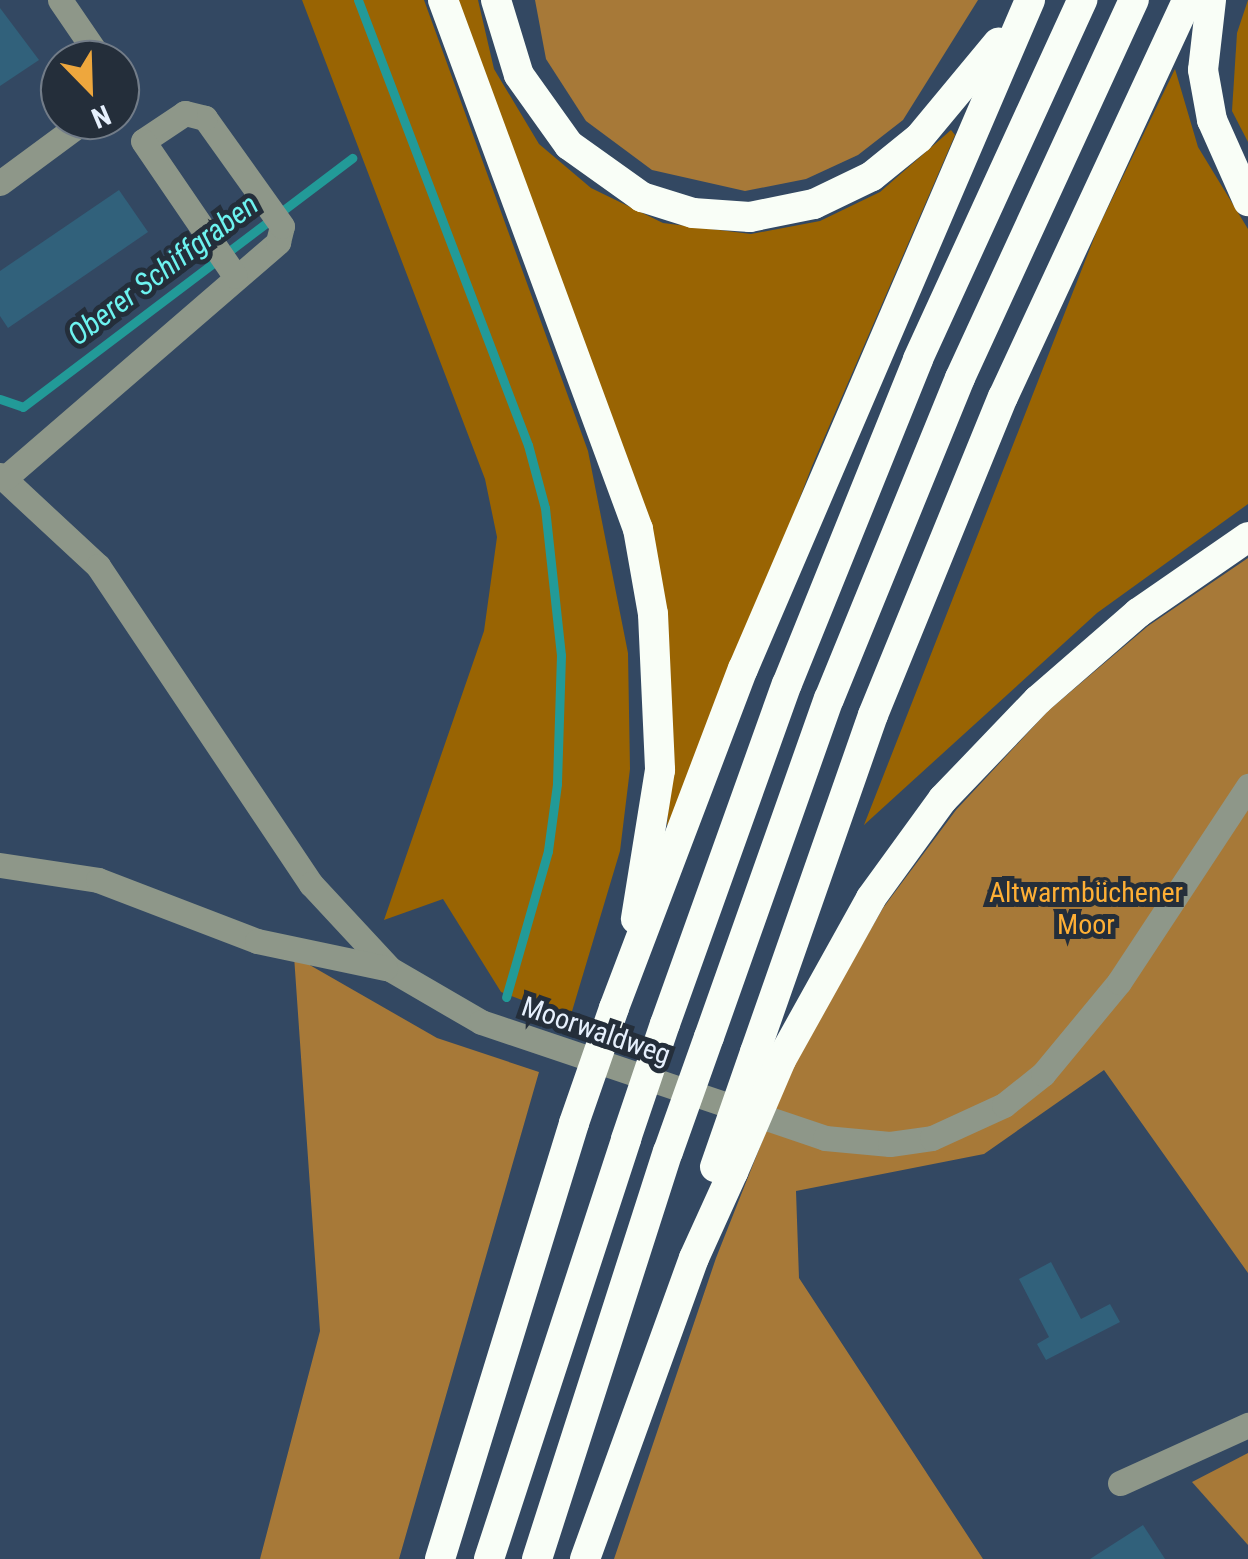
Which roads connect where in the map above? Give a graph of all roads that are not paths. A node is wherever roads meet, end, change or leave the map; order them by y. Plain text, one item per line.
1 (60, 0) edge
2 (443, 0) edge
3 (496, 0) edge
4 (1029, 0) edge
5 (1082, 0) edge
6 (1134, 0) edge
7 (1187, 0) edge
8 (1211, 0) edge
9 (87, 40) edge
10 (59, 140) edge
11 (0, 183) edge
12 (1248, 200) edge
13 (236, 276) junction
14 (3, 477) edge
15 (1248, 537) edge
16 (1248, 786) edge
17 (0, 865) edge
18 (390, 969) junction
19 (626, 978) junction
20 (768, 1056) junction
21 (1248, 1425) edge
22 (1120, 1483) dead end
23 (440, 1559) edge
24 (490, 1559) edge
25 (537, 1559) edge
26 (585, 1559) edge

1 - 9 street
2 - 19 highway
3 - 4 highway
4 - 19 highway
5 - 24 highway, bridge
6 - 25 highway, bridge
7 - 20 highway
8 - 12 highway
10 - 11 street
13 - 13 street, Moorwaldweg
13 - 14 street, Moorwaldweg
14 - 18 street, Moorwaldweg
15 - 20 highway
16 - 18 street, Moorwaldweg
17 - 18 street
19 - 23 highway, bridge
20 - 26 highway, bridge
21 - 22 street

